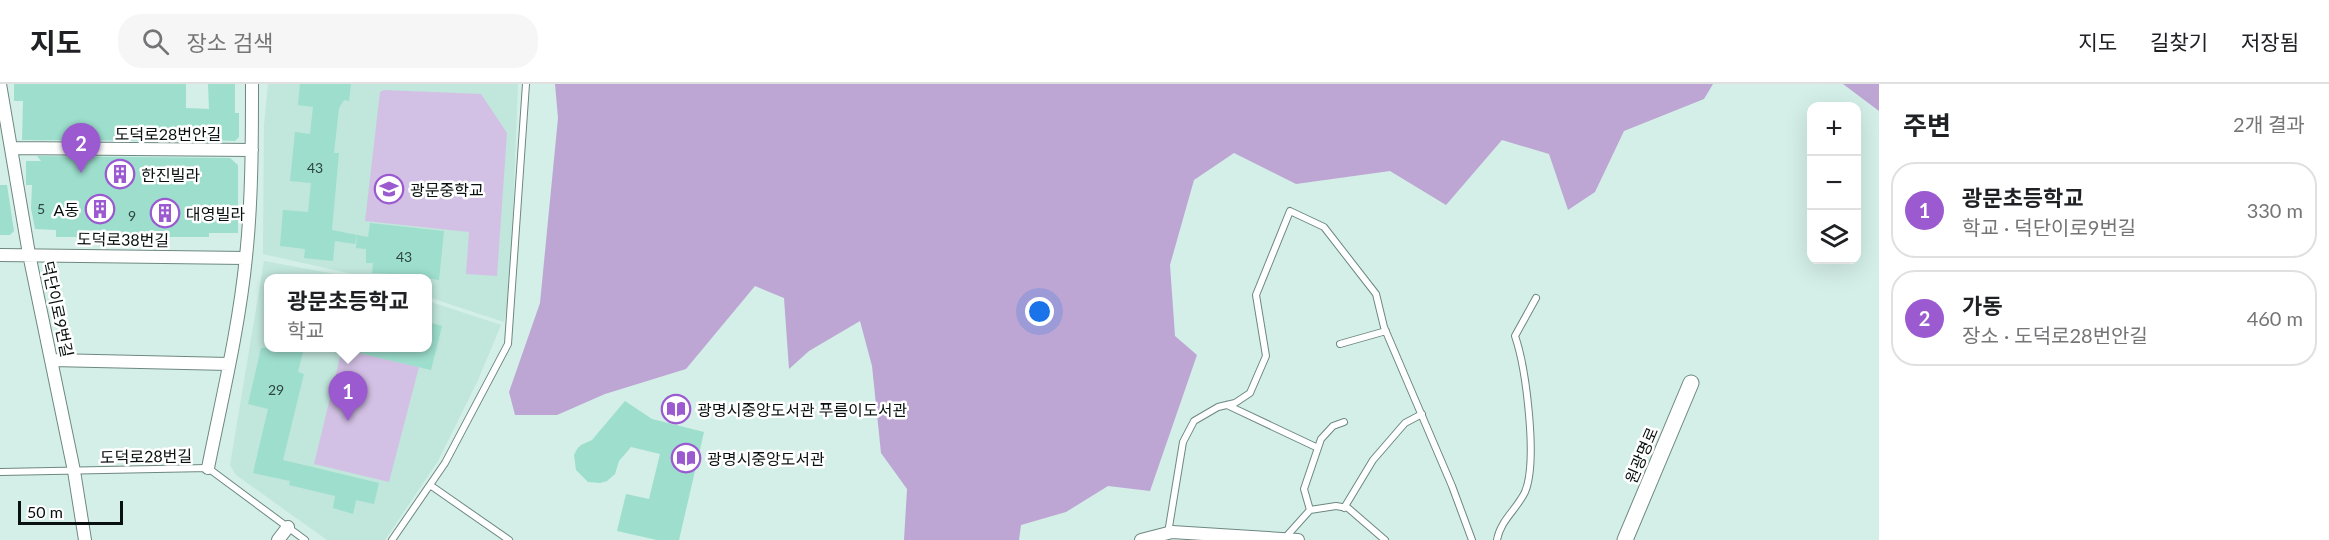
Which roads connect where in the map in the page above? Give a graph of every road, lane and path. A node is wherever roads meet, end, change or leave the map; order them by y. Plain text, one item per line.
1 (0, 84) edge
2 (252, 84) edge
3 (526, 84) edge
4 (12, 148) junction
5 (252, 150) junction
6 (29, 254) junction
7 (0, 255) edge
8 (246, 258) junction
9 (1536, 298) dead end
10 (1386, 331) junction
11 (1340, 344) dead end
12 (52, 360) junction
13 (229, 364) junction
14 (1691, 383) dead end
15 (1227, 405) junction
16 (1422, 414) junction
17 (1344, 422) dead end
18 (1318, 448) junction
19 (208, 468) junction
20 (74, 471) junction
21 (0, 472) edge
22 (430, 485) junction
23 (1344, 508) junction
24 (1310, 510) junction
25 (288, 527) junction
26 (1168, 533) junction
27 (395, 539) edge
28 (1284, 539) edge
29 (85, 540) edge
30 (278, 540) edge
31 (305, 540) edge
32 (509, 540) edge
33 (1141, 540) edge
34 (1298, 540) edge
35 (1385, 540) edge
36 (1472, 540) edge
37 (1497, 540) edge
38 (1624, 540) edge

1 - 4 street, 덕단이로9번길
2 - 5 street
3 - 22 lane
4 - 5 street, 도덕로28번안길
4 - 6 street, 덕단이로9번길
5 - 8 street
6 - 7 street, 도덕로38번길
6 - 8 street, 도덕로38번길
6 - 12 street, 덕단이로9번길
8 - 13 street
9 - 37 lane
10 - 11 lane
10 - 15 lane
10 - 16 lane
12 - 13 street
12 - 20 street, 덕단이로9번길
13 - 19 street
14 - 38 street, 원광명로
15 - 18 lane
15 - 26 lane
16 - 23 lane
16 - 36 lane
17 - 18 lane
18 - 24 lane
19 - 20 lane, 도덕로28번길
19 - 25 lane, 도덕로28번길
20 - 21 lane, 도덕로28번길
20 - 29 street, 덕단이로9번길
22 - 27 lane
22 - 32 lane
23 - 24 lane
23 - 35 lane
24 - 28 lane
25 - 30 street
25 - 31 lane, 도덕로28번길
26 - 28 street
26 - 33 street
28 - 34 street

